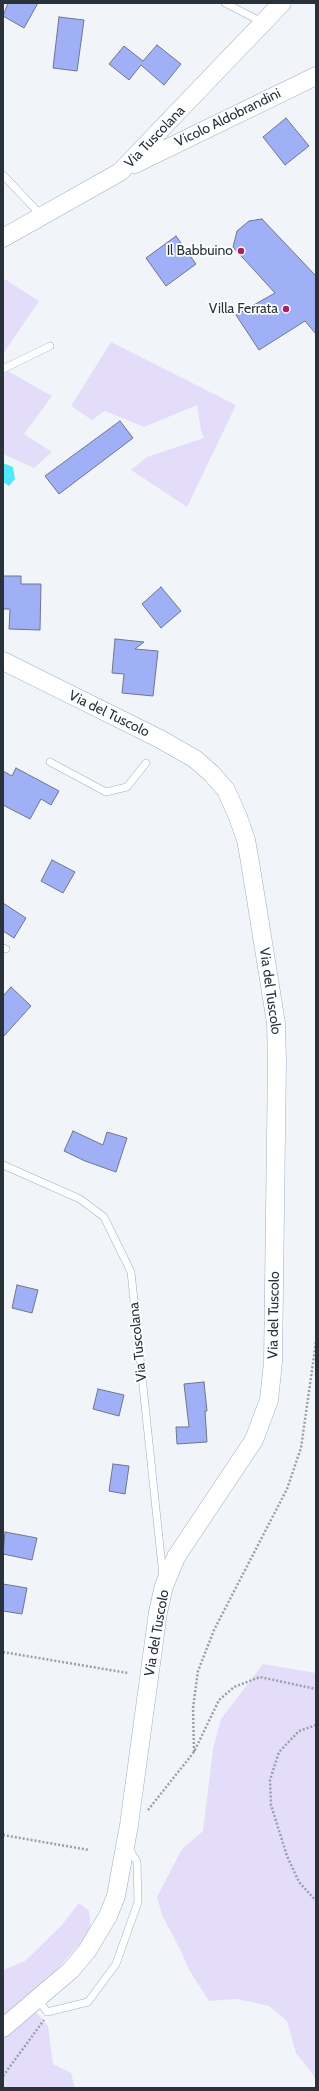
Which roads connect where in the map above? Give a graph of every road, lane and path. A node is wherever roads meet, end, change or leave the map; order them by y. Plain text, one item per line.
1 (225, 3) edge
2 (282, 3) edge
3 (263, 23) junction
4 (316, 76) edge
5 (165, 127) junction
6 (182, 140) junction
7 (120, 172) junction
8 (3, 175) edge
9 (43, 217) junction
10 (3, 238) edge
11 (50, 346) dead end
12 (3, 369) edge
13 (3, 661) edge
14 (50, 762) dead end
15 (146, 763) dead end
16 (3, 1165) edge
17 (316, 1342) edge
18 (164, 1586) junction
19 (3, 1652) edge
20 (128, 1673) dead end
21 (316, 1689) edge
22 (316, 1724) edge
23 (194, 1752) junction
24 (129, 1825) junction
25 (3, 1835) edge
26 (126, 1844) junction
27 (89, 1850) dead end
28 (316, 1901) edge
29 (43, 2005) junction
30 (3, 2028) edge
31 (3, 2076) edge

1 - 3 lane
2 - 3 street, Via Tuscolana
3 - 5 street, Via Tuscolana
4 - 6 street, Vicolo Aldobrandini
5 - 6 street
5 - 7 street, Via Tuscolana
6 - 7 street, Vicolo Aldobrandini
7 - 9 street, Via Tuscolana
8 - 9 lane
9 - 10 street, Via Tuscolana
11 - 12 lane
13 - 18 street, Via del Tuscolo
14 - 15 lane
16 - 18 lane, Via Tuscolana
17 - 23 path
18 - 24 street, Via del Tuscolo
19 - 20 path
21 - 23 path
22 - 28 path
23 - 24 path
24 - 26 street, Via del Tuscolo
25 - 27 path
26 - 29 street, Via del Tuscolo
26 - 29 lane
29 - 30 street, Via del Tuscolo
29 - 31 path

